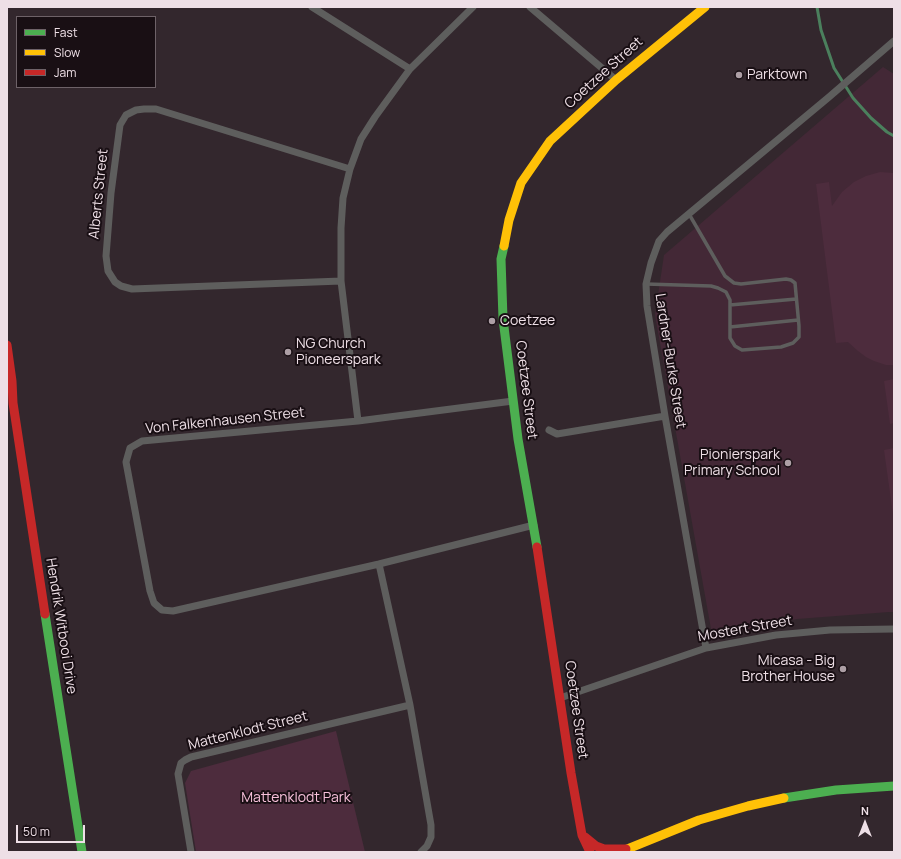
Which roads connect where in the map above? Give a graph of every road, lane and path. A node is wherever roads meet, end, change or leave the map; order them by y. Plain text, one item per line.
1 (312, 7) edge
2 (473, 7) edge
3 (530, 7) edge
4 (705, 7) edge
5 (894, 41) edge
6 (410, 69) junction
7 (616, 80) junction
8 (350, 169) junction
9 (689, 214) junction
10 (342, 281) junction
11 (646, 284) junction
12 (796, 299) junction
13 (730, 305) junction
14 (798, 320) junction
15 (730, 327) junction
16 (7, 345) edge
17 (7, 380) edge
18 (513, 401) junction
19 (13, 404) junction
20 (665, 416) junction
21 (358, 420) junction
22 (549, 430) dead end
23 (534, 525) junction
24 (379, 564) junction
25 (894, 629) edge
26 (706, 648) junction
27 (560, 698) junction
28 (410, 706) junction
29 (894, 786) edge
30 (582, 835) junction
31 (623, 851) edge
32 (82, 852) edge
33 (191, 852) edge
34 (420, 852) edge
35 (583, 852) edge
36 (590, 852) edge

1 - 6 street
2 - 6 street
3 - 7 street
4 - 7 street, Coetzee Street
5 - 9 street, Lardner-Burke Street
6 - 8 street
7 - 18 street, Coetzee Street
8 - 10 street
8 - 10 street, Alberts Street
9 - 11 street, Lardner-Burke Street
9 - 12 lane
10 - 21 street
11 - 13 lane
11 - 20 street, Lardner-Burke Street
12 - 13 lane
12 - 14 lane
13 - 15 lane
14 - 15 lane
14 - 15 lane
16 - 19 street, Hendrik Witbooi Drive
17 - 19 street, Hendrik Witbooi Drive
18 - 21 street, Von Falkenhausen Street
18 - 23 street, Coetzee Street
19 - 32 street, Hendrik Witbooi Drive
20 - 22 street
20 - 26 street, Lardner-Burke Street
21 - 24 street, Von Falkenhausen Street
23 - 24 street, Von Falkenhausen Street
23 - 27 street, Coetzee Street
24 - 28 street
25 - 26 street, Mostert Street
26 - 27 street, Mostert Street
27 - 30 street, Coetzee Street
28 - 33 street, Mattenklodt Street
28 - 34 street
29 - 31 street
30 - 31 street
30 - 35 street
30 - 36 street, Coetzee Street

